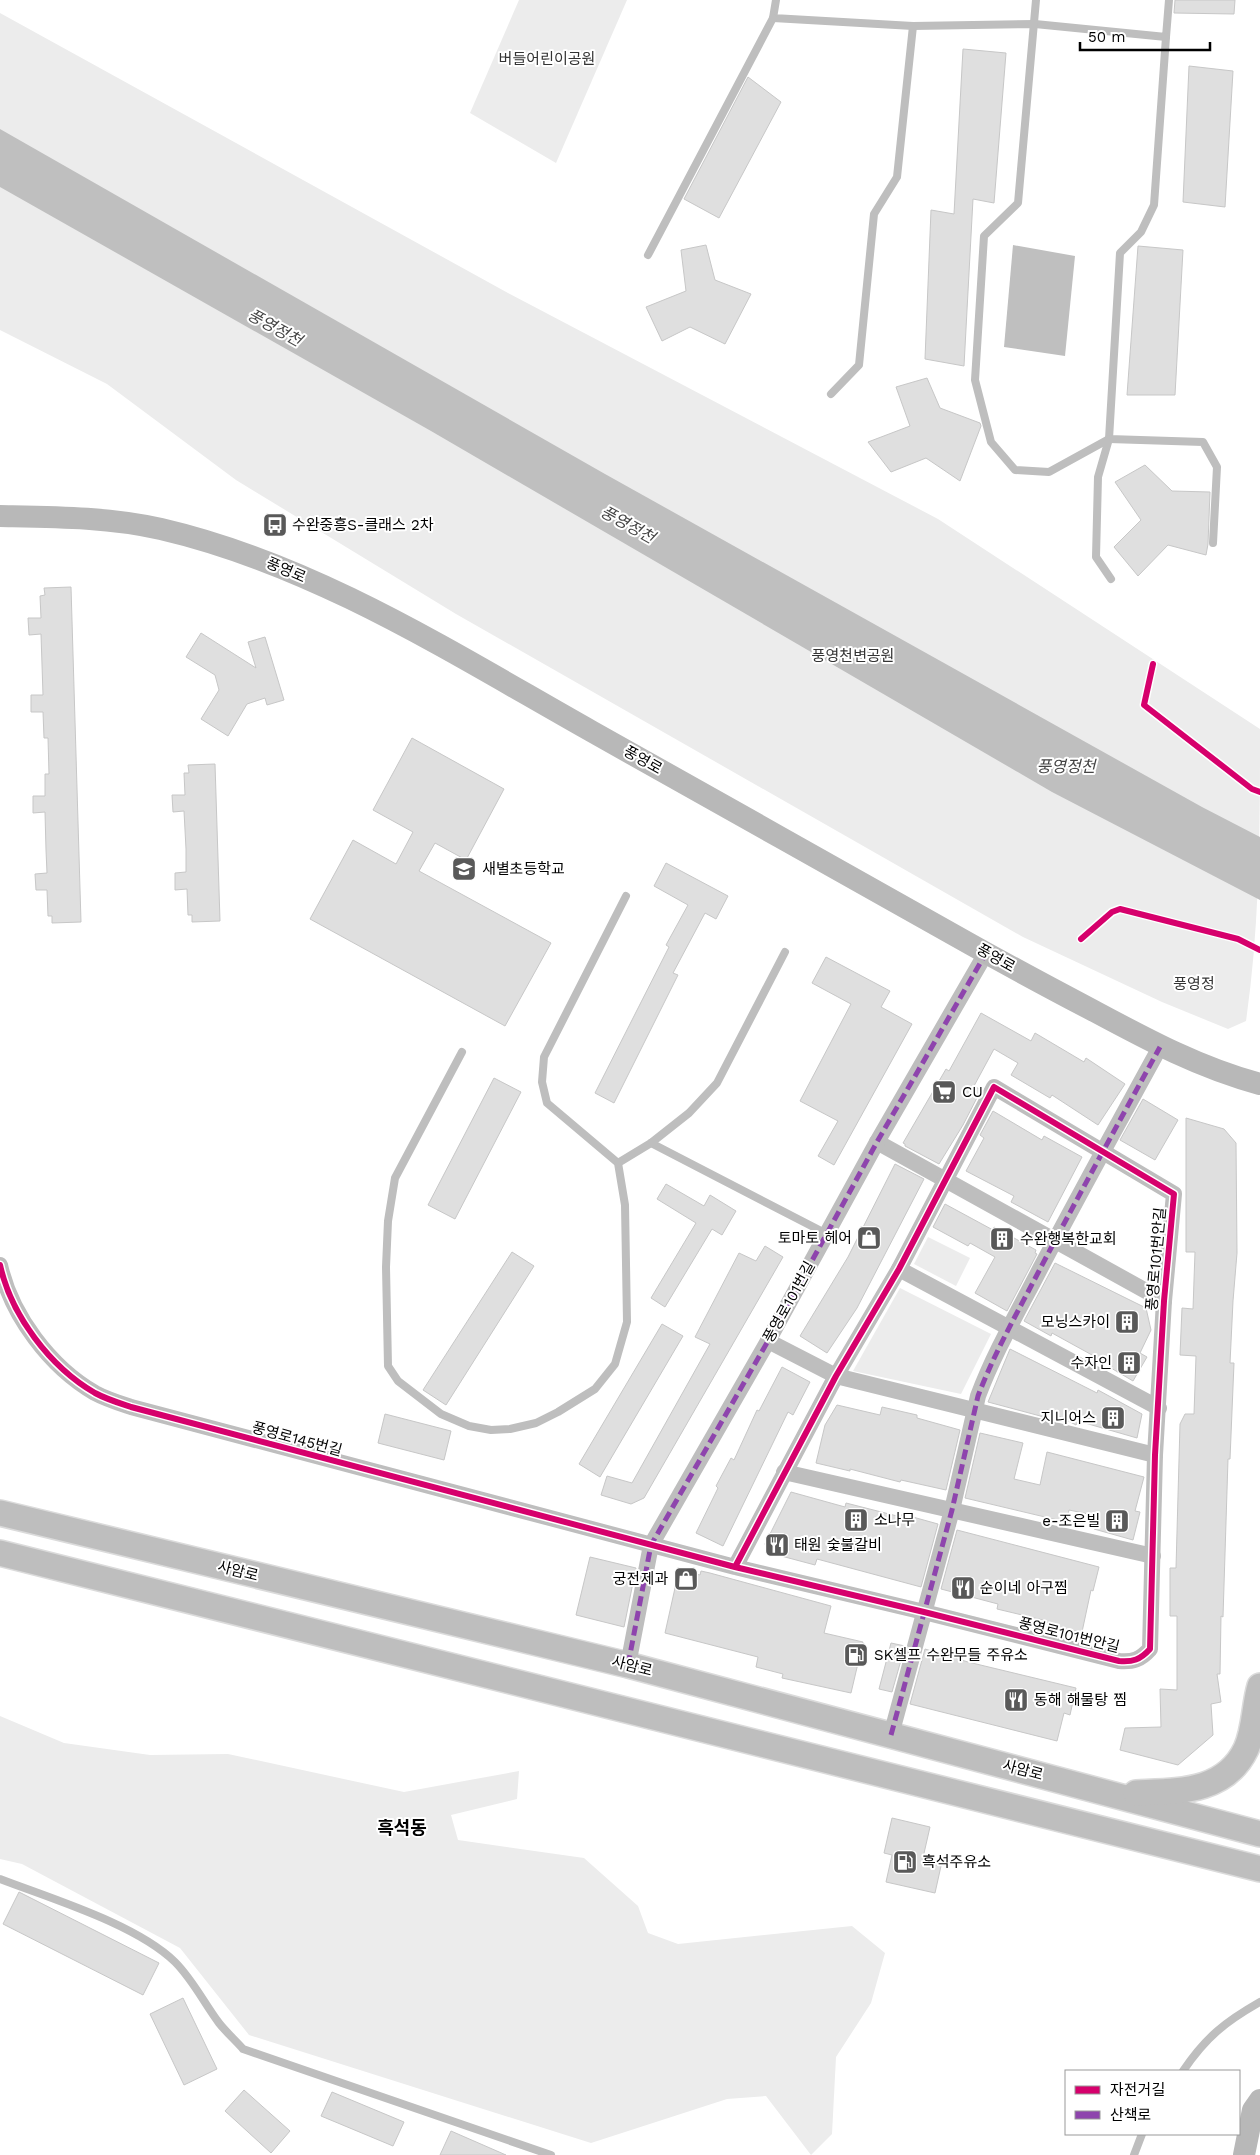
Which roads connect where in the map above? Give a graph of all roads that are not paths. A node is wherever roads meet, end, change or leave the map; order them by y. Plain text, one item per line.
1 (776, 0) edge
2 (1036, 0) edge
3 (1169, 0) edge
4 (773, 18) junction
5 (1035, 24) junction
6 (913, 26) junction
7 (1166, 37) junction
8 (648, 256) dead end
9 (831, 394) dead end
10 (1109, 439) junction
11 (0, 516) edge
12 (1213, 543) dead end
13 (1111, 579) dead end
14 (626, 896) dead end
15 (785, 952) dead end
16 (986, 953) junction
17 (1160, 1047) junction
18 (462, 1052) dead end
19 (1260, 1084) edge
20 (651, 1142) junction
21 (877, 1142) junction
22 (1103, 1150) junction
23 (618, 1163) junction
24 (944, 1180) junction
25 (827, 1234) junction
26 (1055, 1241) junction
27 (0, 1265) edge
28 (899, 1268) junction
29 (1164, 1301) junction
30 (1009, 1328) junction
31 (768, 1341) junction
32 (836, 1376) junction
33 (1159, 1408) junction
34 (975, 1410) junction
35 (1155, 1455) junction
36 (784, 1472) junction
37 (952, 1510) junction
38 (0, 1513) edge
39 (652, 1545) junction
40 (0, 1553) edge
41 (1153, 1556) junction
42 (735, 1567) junction
43 (924, 1612) junction
44 (628, 1665) junction
45 (1260, 1686) edge
46 (891, 1734) junction
47 (1111, 1794) junction
48 (1260, 1834) edge
49 (1260, 1870) edge
50 (0, 1879) edge
51 (1260, 2002) edge
52 (1184, 2070) edge
53 (1260, 2100) edge
54 (1142, 2135) edge
55 (551, 2155) edge
56 (1134, 2155) edge
57 (1244, 2155) edge

1 - 4 lane
2 - 5 lane
3 - 7 lane
4 - 6 lane
4 - 8 lane
5 - 6 lane
5 - 7 lane
5 - 10 lane
6 - 9 lane
7 - 10 lane
10 - 12 lane
10 - 13 lane
11 - 16 main road, 풍영로
14 - 23 lane
15 - 20 lane
16 - 17 main road, 풍영로
16 - 21 street, 풍영로101번길
17 - 19 main road, 풍영로
17 - 22 street
18 - 23 lane
20 - 23 lane
20 - 25 lane
21 - 24 street, 풍영로101번안길
21 - 25 street, 풍영로101번길
22 - 24 street, 풍영로101번안길
22 - 26 street
22 - 29 street, 풍영로101번안길
24 - 26 street, 풍영로101번안길
24 - 28 street, 풍영로101번안길
25 - 31 street, 풍영로101번길
26 - 29 street, 풍영로101번안길
26 - 30 street
27 - 39 street, 풍영로145번길
28 - 30 street
28 - 32 street, 풍영로101번안길
29 - 33 street, 풍영로101번안길
30 - 33 street
30 - 34 street
31 - 32 street
31 - 39 street, 풍영로101번길
32 - 34 street
32 - 36 street, 풍영로101번안길
33 - 35 street, 풍영로101번안길
34 - 35 street
34 - 37 street
35 - 41 street, 풍영로101번안길
36 - 37 street
36 - 42 street, 풍영로101번안길
37 - 41 street
37 - 43 street
38 - 44 main road, 사암로
39 - 42 street, 풍영로101번안길
39 - 44 street, 풍영로101번길
40 - 49 main road
41 - 43 street, 풍영로101번안길
42 - 43 street, 풍영로101번안길
43 - 46 street
44 - 46 main road, 사암로
45 - 47 main road
46 - 47 main road, 사암로
47 - 48 main road, 사암로
50 - 55 lane
51 - 52 lane
53 - 57 main road
54 - 56 lane

